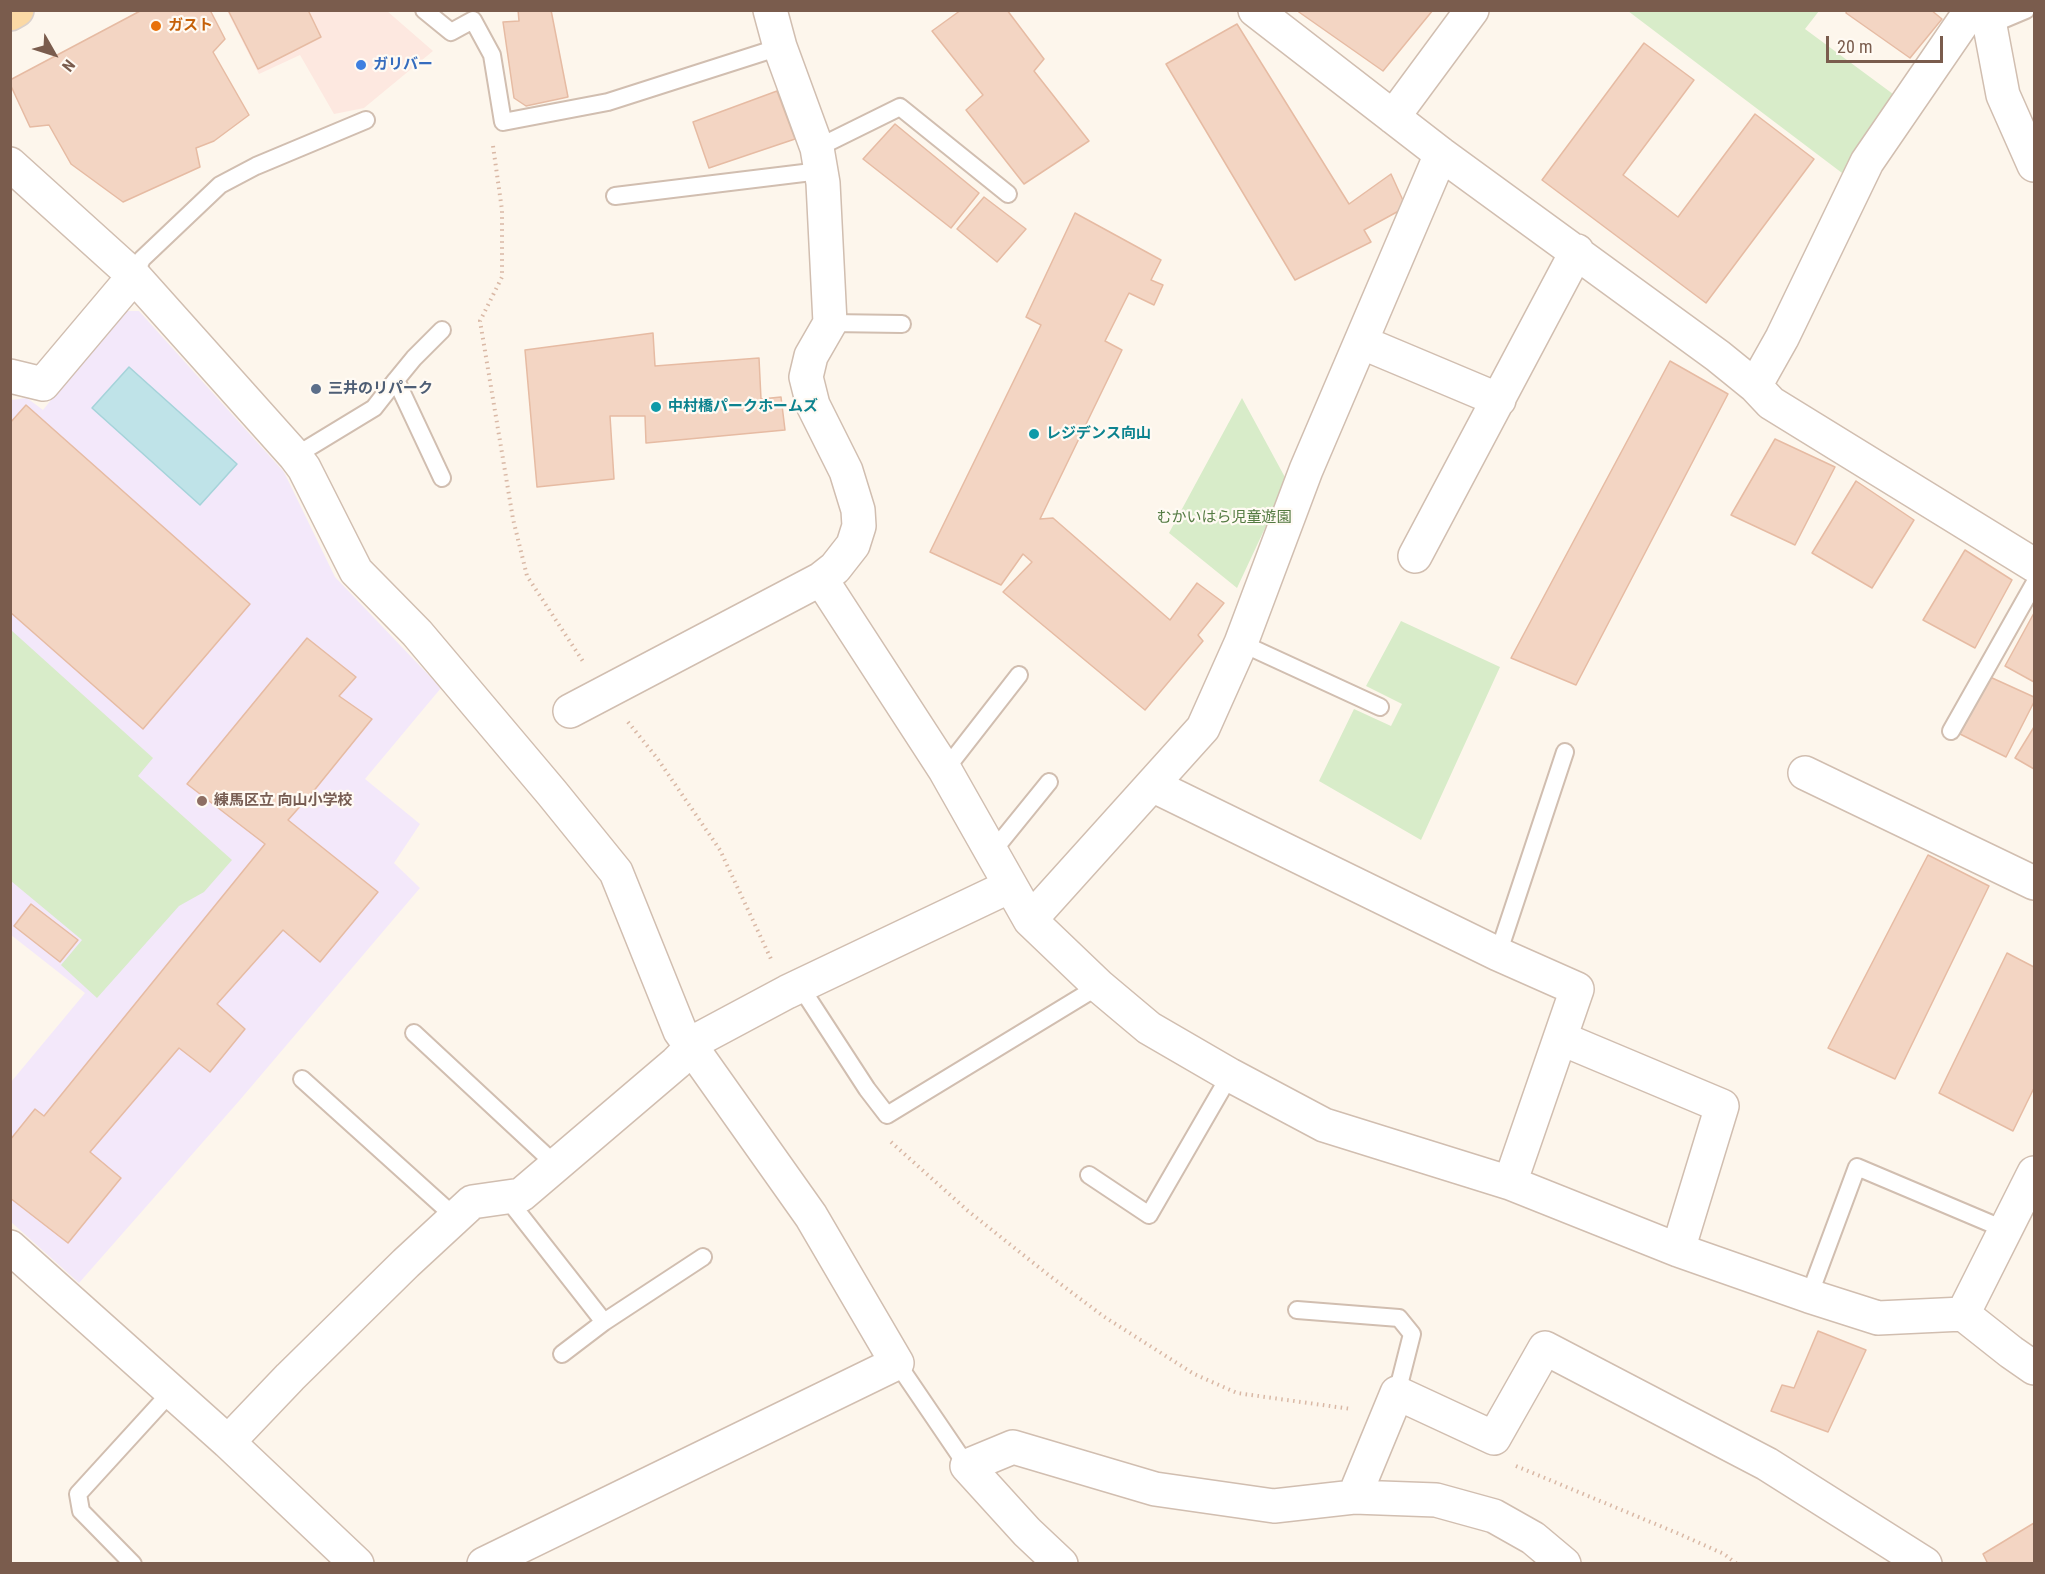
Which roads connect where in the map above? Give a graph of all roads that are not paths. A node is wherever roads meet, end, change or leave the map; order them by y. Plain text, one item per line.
1 (17, 10) edge
2 (424, 10) edge
3 (770, 10) edge
4 (1255, 10) edge
5 (1472, 10) edge
6 (2026, 10) edge
7 (10, 14) edge
8 (1985, 16) edge
9 (780, 47) junction
10 (1393, 117) junction
11 (366, 120) dead end
12 (1441, 154) junction
13 (819, 159) junction
14 (10, 164) edge
15 (2034, 165) edge
16 (1008, 194) dead end
17 (615, 196) dead end
18 (1576, 251) junction
19 (134, 276) junction
20 (830, 323) junction
21 (902, 324) dead end
22 (442, 330) dead end
23 (1361, 342) junction
24 (10, 376) edge
25 (396, 380) junction
26 (1755, 386) junction
27 (1499, 400) junction
28 (295, 456) junction
29 (442, 478) dead end
30 (1415, 556) dead end
31 (2034, 565) edge
32 (821, 579) junction
33 (2034, 584) edge
34 (1241, 643) junction
35 (1019, 675) dead end
36 (1380, 707) dead end
37 (570, 711) dead end
38 (1951, 731) dead end
39 (1565, 752) dead end
40 (945, 770) junction
41 (1804, 773) dead end
42 (1049, 782) dead end
43 (1152, 785) junction
44 (993, 851) junction
45 (2034, 883) edge
46 (1010, 886) junction
47 (1030, 920) junction
48 (1498, 954) junction
49 (1099, 986) junction
50 (794, 989) junction
51 (414, 1033) dead end
52 (1560, 1038) junction
53 (691, 1047) junction
54 (1230, 1075) junction
55 (302, 1079) dead end
56 (556, 1165) junction
57 (1089, 1175) dead end
58 (2034, 1176) edge
59 (1510, 1183) junction
60 (506, 1197) junction
61 (456, 1217) junction
62 (2006, 1230) junction
63 (10, 1247) edge
64 (1678, 1250) junction
65 (703, 1257) dead end
66 (1809, 1296) junction
67 (1297, 1310) dead end
68 (1964, 1314) junction
69 (604, 1322) junction
70 (562, 1354) dead end
71 (897, 1363) junction
72 (2034, 1368) edge
73 (172, 1391) junction
74 (1392, 1403) junction
75 (228, 1442) junction
76 (967, 1466) junction
77 (1354, 1497) junction
78 (133, 1563) edge
79 (357, 1563) edge
80 (484, 1563) edge
81 (1060, 1563) edge
82 (1564, 1563) edge
83 (1925, 1563) edge

1 - 7 main road
2 - 9 lane
3 - 9 street
4 - 10 street
5 - 10 street
6 - 8 lane
8 - 15 street
8 - 26 street
9 - 13 street
10 - 12 street
11 - 19 lane
12 - 18 street
12 - 23 street
13 - 16 lane
13 - 17 lane
13 - 20 street
14 - 19 street
18 - 26 street
18 - 27 street
19 - 24 street
19 - 28 street
20 - 21 lane
20 - 32 street
22 - 25 lane
23 - 27 street
23 - 34 street
25 - 28 lane
25 - 29 lane
26 - 31 street
27 - 30 street
28 - 53 street
32 - 37 street
32 - 40 street
33 - 38 lane
34 - 36 lane
34 - 43 street
35 - 40 lane
39 - 48 lane
40 - 44 street
41 - 45 street
42 - 44 lane
43 - 47 street
43 - 48 street
44 - 46 street
46 - 47 street
46 - 50 street
47 - 49 street
48 - 52 street
49 - 50 lane
49 - 54 street
50 - 53 street
51 - 56 lane
52 - 59 street
52 - 64 street
53 - 56 street
53 - 71 street
54 - 57 lane
54 - 59 street
55 - 61 lane
56 - 60 street
58 - 62 street
59 - 64 street
60 - 61 street
60 - 69 lane
61 - 75 street
62 - 66 lane
62 - 68 street
63 - 73 street
64 - 66 street
65 - 69 lane
66 - 68 street
67 - 74 lane
68 - 72 street
69 - 70 lane
71 - 76 lane
71 - 80 street
73 - 75 street
73 - 78 lane
74 - 77 street
74 - 83 street
75 - 79 street
76 - 77 street
76 - 81 street
77 - 82 street

